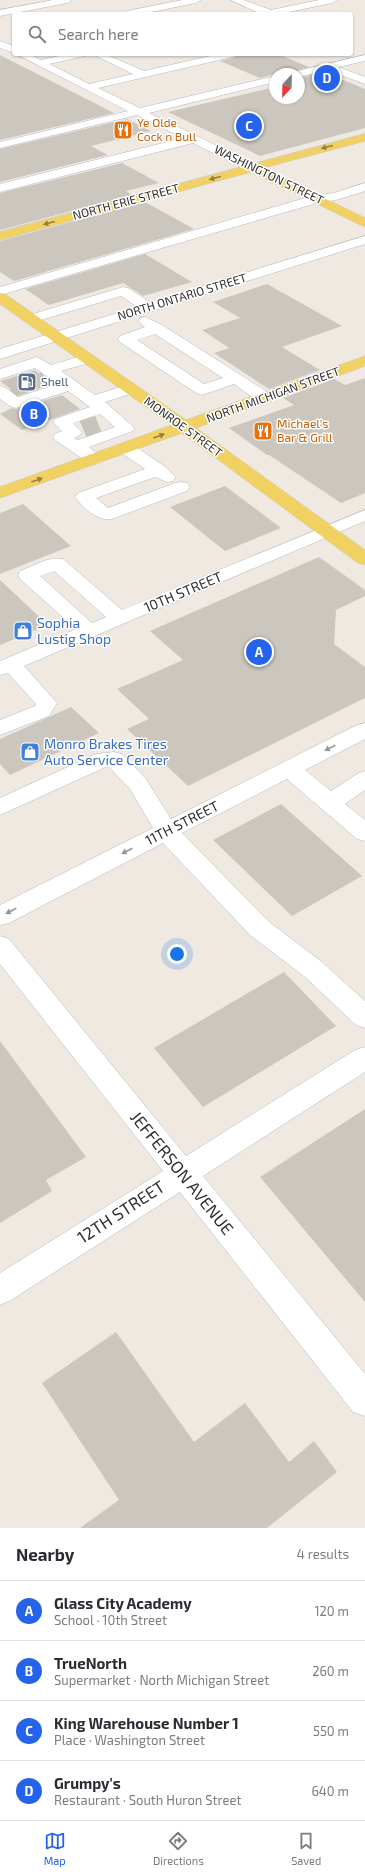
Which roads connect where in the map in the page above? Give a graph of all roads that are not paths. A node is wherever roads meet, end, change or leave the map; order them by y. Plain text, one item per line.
1 (66, 0) edge
2 (166, 0) edge
3 (196, 0) edge
4 (236, 0) edge
5 (332, 0) edge
6 (178, 1) edge
7 (0, 4) edge
8 (27, 8) junction
9 (15, 10) junction
10 (37, 12) edge
11 (130, 12) edge
12 (135, 12) edge
13 (265, 12) edge
14 (279, 12) edge
15 (0, 13) edge
16 (11, 37) dead end
17 (0, 40) edge
18 (0, 44) edge
19 (12, 49) edge
20 (25, 56) edge
21 (72, 56) edge
22 (102, 56) edge
23 (223, 56) edge
24 (365, 58) edge
25 (40, 63) junction
26 (220, 65) dead end
27 (328, 67) junction
28 (305, 72) edge
29 (105, 73) dead end
30 (142, 74) junction
31 (239, 77) dead end
32 (119, 80) junction
33 (269, 80) edge
34 (365, 81) edge
35 (254, 84) junction
36 (88, 87) junction
37 (100, 93) junction
38 (136, 98) dead end
39 (119, 102) junction
40 (139, 112) junction
41 (365, 137) edge
42 (194, 139) junction
43 (0, 145) edge
44 (252, 168) junction
45 (365, 187) edge
46 (0, 188) edge
47 (316, 199) junction
48 (365, 223) edge
49 (0, 236) edge
50 (365, 240) edge
51 (84, 266) junction
52 (97, 275) dead end
53 (110, 283) dead end
54 (0, 291) edge
55 (123, 291) junction
56 (0, 297) edge
57 (149, 308) junction
58 (132, 313) junction
59 (31, 318) junction
60 (157, 328) junction
61 (56, 336) junction
62 (0, 354) edge
63 (88, 359) junction
64 (365, 361) edge
65 (49, 373) junction
66 (0, 374) tunnel mouth
67 (237, 378) junction
68 (70, 385) junction
69 (130, 389) junction
70 (4, 391) edge
71 (266, 398) junction
72 (102, 412) junction
73 (185, 427) junction
74 (78, 436) junction
75 (126, 448) junction
76 (95, 459) junction
77 (158, 470) junction
78 (0, 493) edge
79 (365, 515) edge
80 (326, 531) junction
81 (365, 559) edge
82 (100, 602) junction
83 (70, 614) junction
84 (120, 619) junction
85 (90, 631) junction
86 (5, 667) edge
87 (0, 728) edge
88 (360, 740) edge
89 (290, 768) junction
90 (365, 779) edge
91 (330, 803) junction
92 (0, 807) edge
93 (166, 831) junction
94 (365, 833) edge
95 (0, 916) edge
96 (0, 946) edge
97 (365, 1017) edge
98 (365, 1058) edge
99 (182, 1173) junction
100 (0, 1290) edge
101 (365, 1400) edge

1 - 8 street
2 - 11 street
3 - 6 street
4 - 13 street
5 - 14 street
6 - 12 street
7 - 9 street
8 - 9 street
8 - 10 street
9 - 15 street
16 - 17 street
18 - 19 street
20 - 25 street, WASHINGTON STREET
21 - 25 street
22 - 30 street
23 - 30 street
24 - 27 street
25 - 36 street, WASHINGTON STREET
26 - 37 street
27 - 28 street
27 - 34 street
29 - 32 street
30 - 32 street
31 - 35 street
32 - 36 street
33 - 35 street
35 - 40 street
36 - 37 street, WASHINGTON STREET
37 - 39 street, WASHINGTON STREET
38 - 39 street
39 - 40 street, WASHINGTON STREET
40 - 42 street, WASHINGTON STREET
40 - 43 street
41 -> 44 main road, NORTH ERIE STREET
42 - 44 street, WASHINGTON STREET
42 - 46 street
44 - 47 main road, WASHINGTON STREET
44 -> 49 main road, NORTH ERIE STREET
45 - 47 street
47 - 48 main road, WASHINGTON STREET
47 - 51 street
50 - 57 street, NORTH ONTARIO STREET
51 - 52 street
51 - 54 street
53 - 55 street
55 - 57 street
55 - 59 street
56 - 59 main road, MONROE STREET
57 - 58 street, NORTH ONTARIO STREET
58 - 60 street
58 - 61 street, NORTH ONTARIO STREET
59 - 61 main road, MONROE STREET
60 - 67 street
60 - 67 street
61 - 62 street, NORTH ONTARIO STREET
61 - 63 main road, MONROE STREET
63 - 65 street
63 - 69 main road, MONROE STREET
64 - 71 main road, NORTH MICHIGAN STREET
65 - 66 street
65 - 68 street
67 - 71 street
68 - 70 street
68 - 72 street
69 - 72 street
69 - 73 main road, MONROE STREET
71 - 73 main road, NORTH MICHIGAN STREET
72 - 74 street
72 - 74 street
75 -> 73 main road, NORTH MICHIGAN STREET
73 - 80 main road, MONROE STREET
74 - 76 street
75 - 76 main road, NORTH MICHIGAN STREET
75 - 77 street
78 -> 76 main road, NORTH MICHIGAN STREET
77 - 77 street
79 - 80 street, 10TH STREET
80 - 81 main road, MONROE STREET
80 - 84 street, 10TH STREET
82 - 83 street
82 - 83 street
82 - 84 street
83 - 85 street
84 - 85 street, 10TH STREET
85 - 86 street, 10TH STREET
86 - 87 street
88 -> 89 street, 11TH STREET
89 - 91 street
89 - 93 street, 11TH STREET
90 - 91 street
91 - 94 street
92 - 93 street
93 -> 95 street, 11TH STREET
93 - 97 street
96 - 99 street, JEFFERSON AVENUE
98 - 99 street, 12TH STREET
99 - 100 street, 12TH STREET
99 - 101 street, JEFFERSON AVENUE

